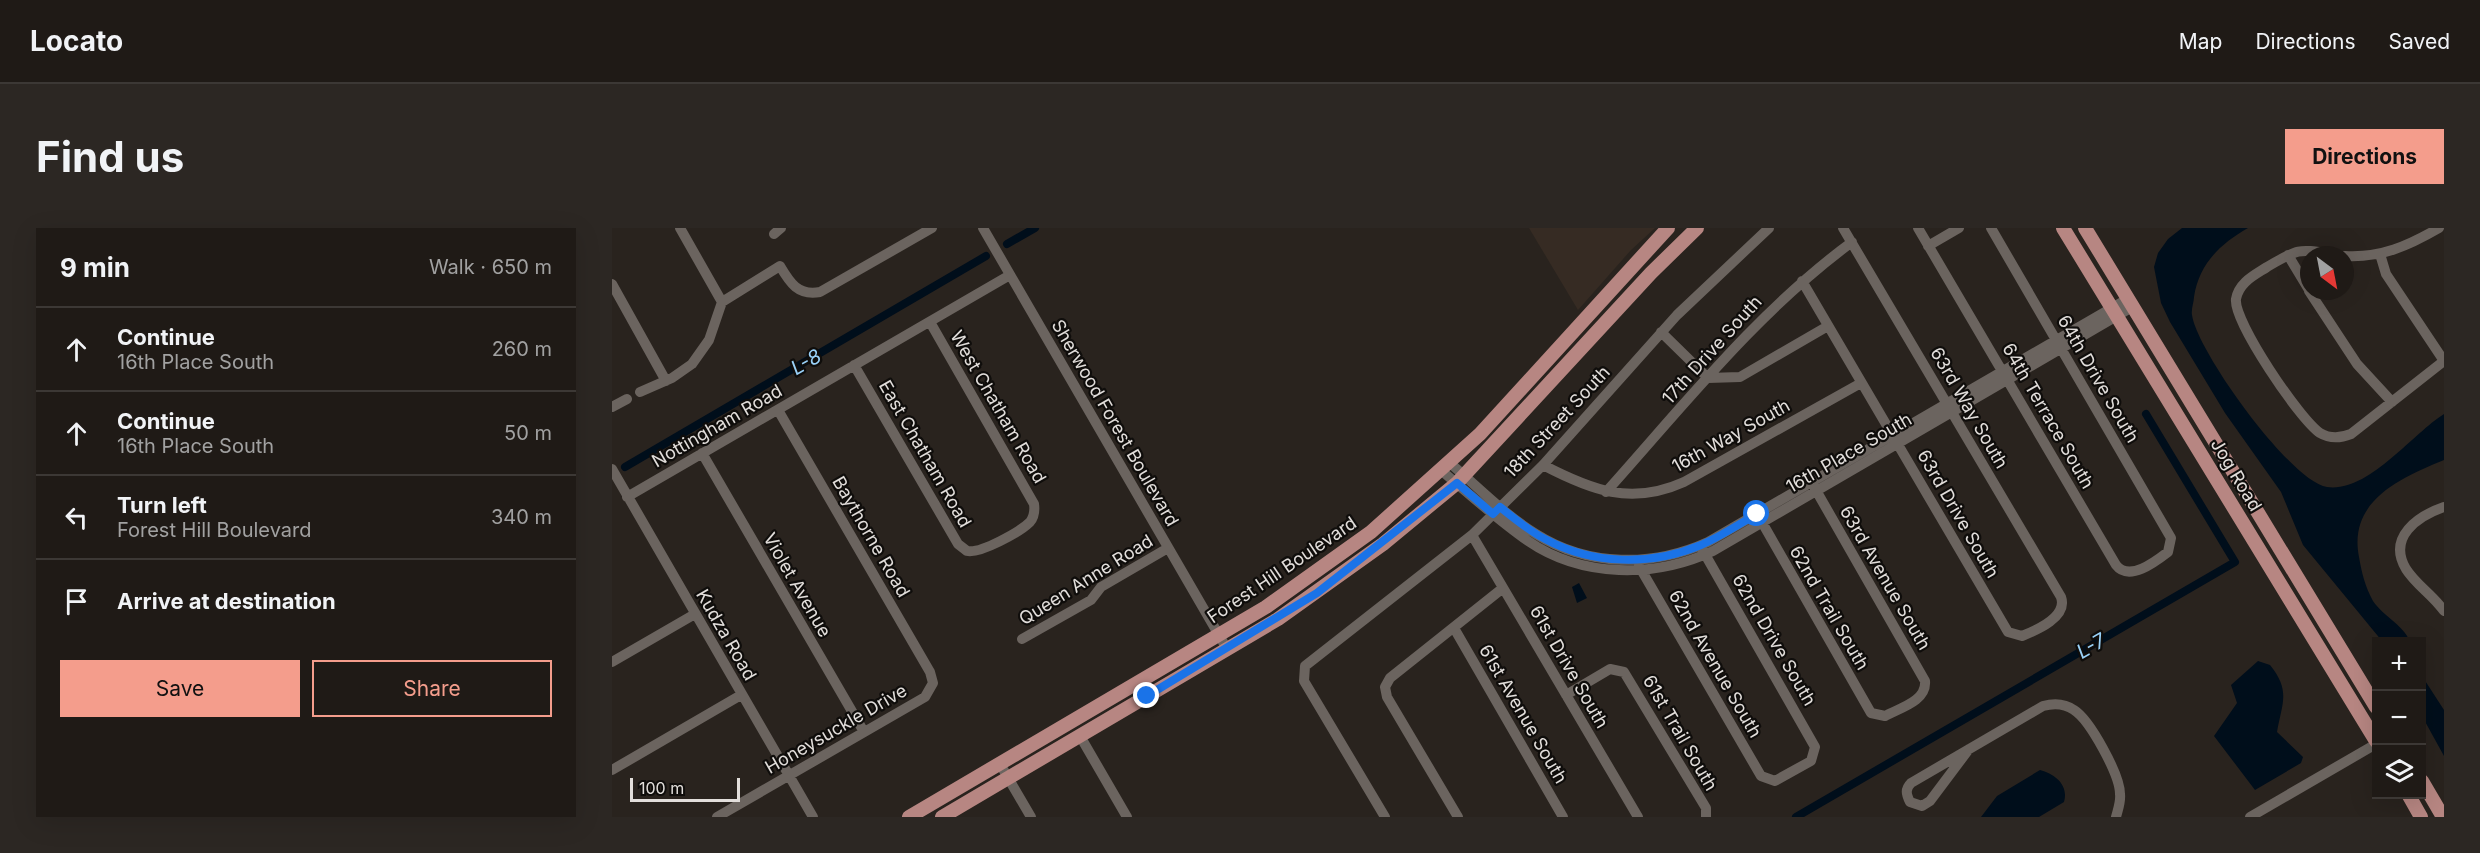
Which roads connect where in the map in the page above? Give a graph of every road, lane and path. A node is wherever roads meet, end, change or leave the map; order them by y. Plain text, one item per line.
1 (680, 228) edge
2 (932, 228) edge
3 (983, 228) edge
4 (1668, 228) edge
5 (1680, 228) edge
6 (1696, 228) edge
7 (1769, 228) edge
8 (1843, 228) edge
9 (1918, 228) edge
10 (1959, 228) edge
11 (1991, 228) edge
12 (2063, 228) edge
13 (2085, 228) edge
14 (2439, 228) edge
15 (1852, 242) junction
16 (1928, 246) junction
17 (1649, 247) junction
18 (2300, 251) edge
19 (2380, 254) junction
20 (2288, 255) junction
21 (2354, 255) edge
22 (1667, 256) junction
23 (1010, 275) junction
24 (2300, 276) edge
25 (1802, 281) junction
26 (612, 284) edge
27 (2315, 300) edge
28 (722, 302) junction
29 (2131, 302) junction
30 (2115, 311) junction
31 (930, 322) junction
32 (1828, 326) junction
33 (1661, 332) junction
34 (2060, 344) junction
35 (2444, 361) edge
36 (1568, 365) junction
37 (854, 366) junction
38 (2005, 376) junction
39 (1708, 378) junction
40 (666, 381) junction
41 (1861, 383) junction
42 (640, 392) dead end
43 (627, 399) dead end
44 (2392, 402) junction
45 (612, 407) edge
46 (1950, 408) junction
47 (778, 410) junction
48 (1895, 440) junction
49 (702, 453) junction
50 (1543, 465) junction
51 (1446, 467) junction
52 (612, 469) edge
53 (1461, 479) junction
54 (1814, 487) junction
55 (1606, 492) junction
56 (627, 497) junction
57 (2444, 507) edge
58 (1496, 510) junction
59 (1760, 518) junction
60 (1472, 535) junction
61 (1168, 548) junction
62 (2170, 548) joint
63 (1703, 550) junction
64 (972, 552) joint
65 (1639, 565) junction
66 (1503, 588) junction
67 (2444, 611) edge
68 (695, 614) junction
69 (1454, 627) junction
70 (1220, 635) junction
71 (2016, 637) joint
72 (1022, 639) dead end
73 (1227, 649) junction
74 (612, 660) edge
75 (933, 683) joint
76 (741, 695) junction
77 (1566, 695) junction
78 (2372, 700) edge
79 (1875, 716) joint
80 (864, 732) junction
81 (2372, 735) edge
82 (1080, 736) junction
83 (2372, 744) edge
84 (1969, 749) junction
85 (1000, 764) junction
86 (612, 770) edge
87 (788, 776) junction
88 (1008, 778) junction
89 (1770, 781) joint
90 (2426, 789) edge
91 (2410, 799) edge
92 (717, 817) edge
93 (813, 817) edge
94 (909, 817) edge
95 (942, 817) edge
96 (1031, 817) edge
97 (1127, 817) edge
98 (1385, 817) edge
99 (1458, 817) edge
100 (1563, 817) edge
101 (1638, 817) edge
102 (1706, 817) edge
103 (2116, 817) edge
104 (2250, 817) edge
105 (2421, 817) edge
106 (2443, 817) edge

1 - 28 street
2 - 28 street
3 - 23 street, Sherwood Forest Boulevard
4 - 17 main road, Forest Hill Boulevard
5 - 22 main road
6 - 22 main road, Forest Hill Boulevard
7 - 33 street, 18th Street South
8 - 15 street, 63rd Way South
9 - 16 street, 64th Terrace South
10 - 16 street
11 - 34 street, 64th Drive South
12 - 30 main road, Jog Road
13 - 29 main road, Jog Road
14 - 19 street
15 - 25 street, 17th Drive South
15 - 46 street, 63rd Way South
16 - 38 street, 64th Terrace South
17 - 36 main road
17 - 51 main road, Forest Hill Boulevard
18 - 20 street
19 - 21 street
19 - 35 street
20 - 24 street
20 - 44 street
22 - 36 main road, Forest Hill Boulevard
23 - 31 street, Nottingham Road
23 - 61 street, Sherwood Forest Boulevard
25 - 32 street, 63rd Drive South
25 - 39 street, 17th Drive South
26 - 40 street
27 - 44 street
28 - 40 street
29 - 30 street, 16th Place South
29 - 78 main road, Jog Road
30 - 34 street, 16th Place South
30 - 81 main road, Jog Road
31 - 37 street, Nottingham Road
31 - 64 street, West Chatham Road
32 - 39 street
32 - 41 street, 63rd Drive South
33 - 39 street
33 - 50 street, 18th Street South
34 - 38 street, 16th Place South
34 - 62 street, 64th Drive South
35 - 44 street
36 - 53 main road, Forest Hill Boulevard
37 - 47 street, Nottingham Road
37 - 64 street, East Chatham Road
38 - 46 street, 16th Place South
38 - 62 street, 64th Terrace South
39 - 55 street, 17th Drive South
40 - 42 street
41 - 48 street, 63rd Drive South
41 - 55 street, 16th Way South
43 - 45 street
46 - 48 street, 16th Place South
46 - 71 street, 63rd Way South
47 - 49 street, Nottingham Road
47 - 75 street, Baythorne Road
48 - 54 street, 16th Place South
48 - 71 street, 63rd Drive South
49 - 56 street, Nottingham Road
49 - 80 street, Violet Avenue
50 - 55 street, 16th Way South
50 - 58 street, 18th Street South
51 - 53 street, 16th Place South
51 - 70 main road, Forest Hill Boulevard
52 - 56 street, Kudza Road
53 - 58 street, 16th Place South
53 - 73 main road, Forest Hill Boulevard
54 - 59 street, 16th Place South
54 - 79 street, 63rd Avenue South
56 - 68 street, Kudza Road
57 - 67 street
58 - 60 street, 18th Street South
58 - 65 street, 16th Place South
59 - 63 street, 16th Place South
59 - 79 street, 62nd Trail South
60 - 66 street, 61st Drive South
60 - 98 street, 18th Street South
61 - 70 street, Sherwood Forest Boulevard
61 - 72 street, Queen Anne Road
63 - 65 street, 16th Place South
63 - 89 street, 62nd Drive South
65 - 89 street, 62nd Avenue South
66 - 69 street
66 - 77 street, 61st Drive South
68 - 74 street
68 - 76 street, Kudza Road
69 - 99 street
69 - 100 street, 61st Avenue South
70 - 73 street, Sherwood Forest Boulevard
70 - 85 main road, Forest Hill Boulevard
73 - 82 main road, Forest Hill Boulevard
75 - 80 street, Honeysuckle Drive
76 - 86 street
76 - 87 street, Kudza Road
77 - 101 street, 61st Drive South
77 - 102 street, 61st Trail South
80 - 87 street, Honeysuckle Drive
82 - 88 main road, Forest Hill Boulevard
82 - 97 street
83 - 104 street
84 - 84 street
84 - 103 street
85 - 88 street
85 - 94 main road, Forest Hill Boulevard
87 - 92 street, Honeysuckle Drive
87 - 93 street, Kudza Road
88 - 95 main road, Forest Hill Boulevard
88 - 96 street
90 - 106 main road
91 - 105 main road

